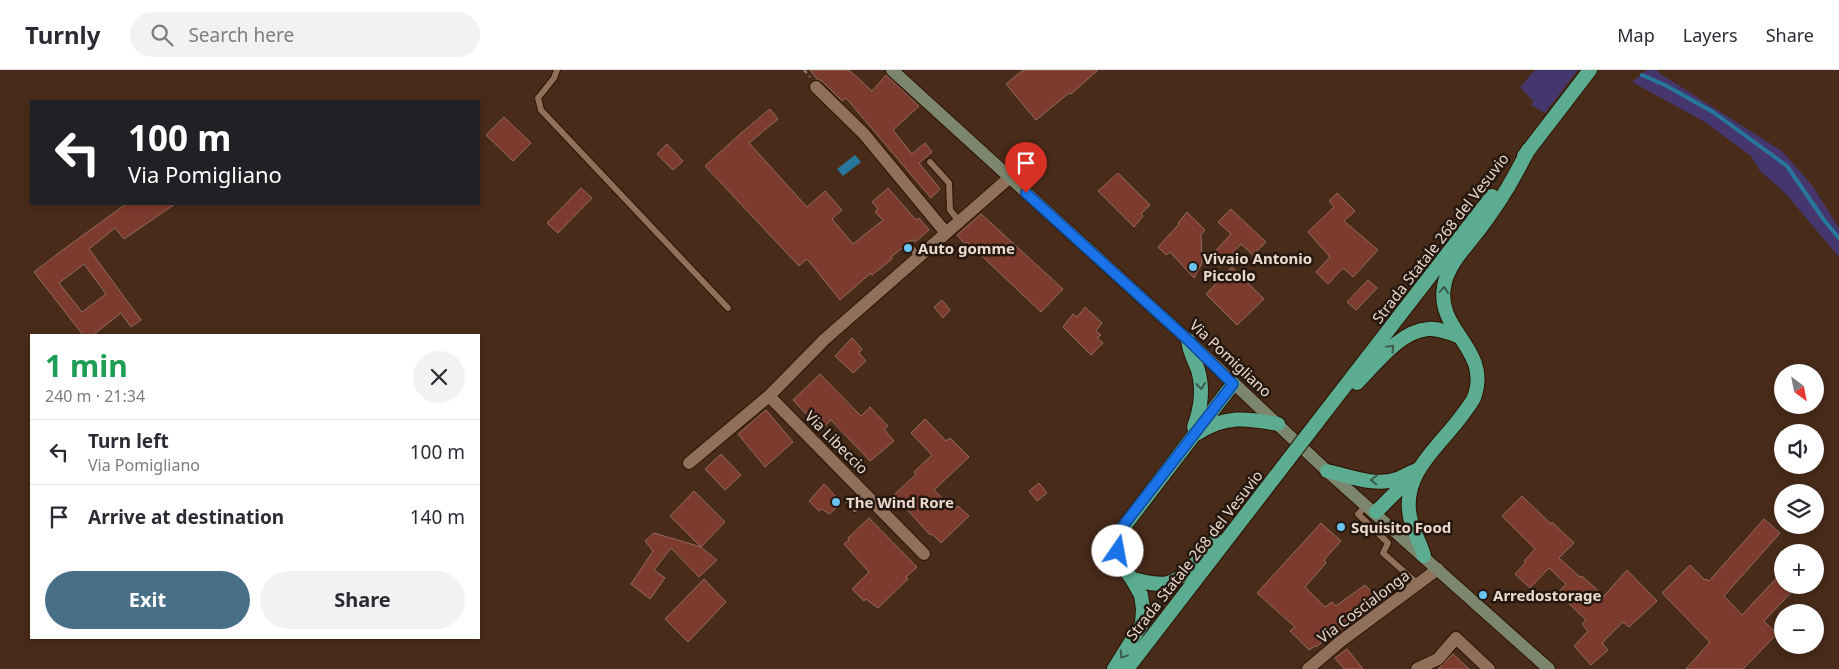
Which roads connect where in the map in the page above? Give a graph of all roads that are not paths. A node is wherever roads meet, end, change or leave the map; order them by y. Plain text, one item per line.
1 (557, 70) edge
2 (892, 70) edge
3 (1590, 70) edge
4 (816, 87) dead end
5 (1529, 149) junction
6 (930, 162) dead end
7 (1010, 178) junction
8 (959, 221) junction
9 (946, 233) junction
10 (728, 308) dead end
11 (1458, 336) junction
12 (1188, 340) junction
13 (1233, 384) junction
14 (769, 396) junction
15 (1330, 406) junction
16 (1278, 424) junction
17 (1191, 438) junction
18 (689, 463) dead end
19 (1419, 469) junction
20 (1327, 471) junction
21 (868, 497) junction
22 (847, 500) dead end
23 (1256, 502) junction
24 (1371, 509) junction
25 (924, 554) dead end
26 (1424, 556) junction
27 (1438, 569) junction
28 (1132, 579) junction
29 (1418, 584) junction
30 (1114, 669) edge
31 (1126, 669) edge
32 (1308, 669) edge
33 (1417, 669) edge
34 (1489, 669) edge
35 (1550, 669) edge

1 - 10 lane
2 - 7 main road, Via Pomigliano
3 - 5 highway, Strada Statale 268 del Vesuvio
4 - 9 street
11 -> 5 highway
5 - 15 highway, Strada Statale 268 del Vesuvio
6 - 8 lane
7 - 8 street
7 - 12 main road, Via Pomigliano
8 - 9 street
9 - 14 street
15 -> 11 highway
11 - 19 highway
12 - 13 main road, Via Pomigliano
12 -> 17 highway
13 - 16 main road, Via Pomigliano
13 - 17 highway
14 - 18 street
14 - 21 street, Via Libeccio
15 - 23 highway, Strada Statale 268 del Vesuvio, bridge
16 - 17 highway
16 - 20 main road, Via Pomigliano
17 - 28 highway
19 -> 20 highway
19 - 24 highway
19 - 26 highway
20 - 24 main road, Via Pomigliano
21 - 22 lane
21 - 25 street, Via Libeccio
23 - 28 highway
23 - 31 highway, Strada Statale 268 del Vesuvio
24 - 26 main road, Via Pomigliano
24 - 29 lane
26 - 27 main road, Via Pomigliano
27 - 29 street, Via Coscialonga
27 - 35 main road, Via Pomigliano
28 -> 30 highway
29 - 32 street, Via Coscialonga
33 - 34 street

